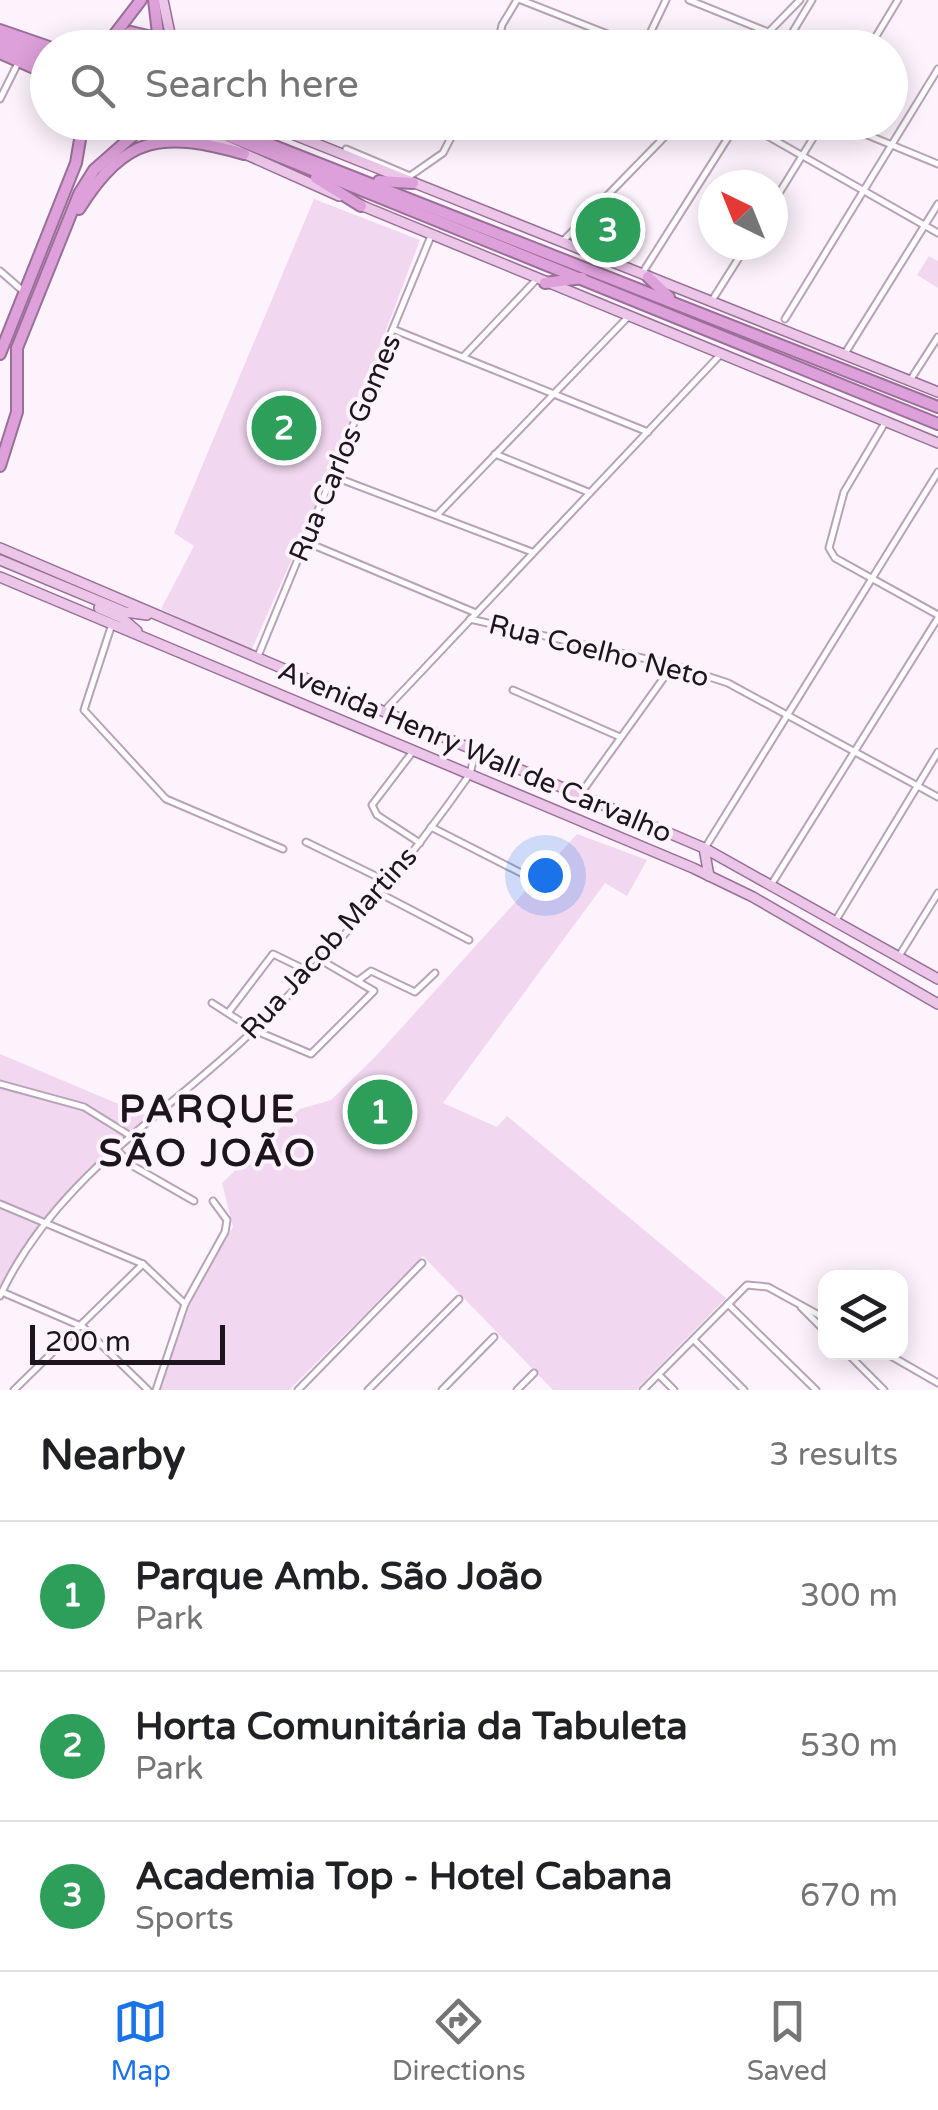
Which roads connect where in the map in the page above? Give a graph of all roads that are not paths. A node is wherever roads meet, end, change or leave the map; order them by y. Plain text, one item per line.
1 (142, 0) edge
2 (154, 0) edge
3 (163, 0) edge
4 (519, 0) edge
5 (666, 0) edge
6 (689, 0) edge
7 (800, 0) edge
8 (812, 0) edge
9 (898, 0) edge
10 (543, 3) edge
11 (0, 30) edge
12 (119, 30) edge
13 (158, 30) edge
14 (170, 30) edge
15 (501, 30) edge
16 (603, 30) edge
17 (652, 30) edge
18 (763, 30) edge
19 (770, 30) edge
20 (794, 30) edge
21 (880, 30) edge
22 (0, 38) edge
23 (30, 40) edge
24 (30, 49) edge
25 (0, 50) edge
26 (30, 59) edge
27 (19, 60) junction
28 (30, 65) edge
29 (938, 70) edge
30 (0, 99) edge
31 (908, 119) edge
32 (81, 140) edge
33 (128, 140) edge
34 (178, 140) edge
35 (193, 140) edge
36 (224, 140) edge
37 (235, 140) edge
38 (241, 140) edge
39 (271, 140) edge
40 (308, 140) edge
41 (449, 140) edge
42 (661, 140) edge
43 (729, 140) edge
44 (772, 140) edge
45 (812, 140) edge
46 (880, 140) edge
47 (895, 140) edge
48 (892, 145) junction
49 (253, 148) junction
50 (346, 150) dead end
51 (802, 157) junction
52 (292, 158) junction
53 (938, 164) edge
54 (407, 179) junction
55 (788, 179) edge
56 (367, 181) junction
57 (865, 190) junction
58 (938, 204) edge
59 (361, 206) junction
60 (925, 226) junction
61 (64, 231) junction
62 (938, 234) edge
63 (431, 236) junction
64 (562, 242) junction
65 (737, 260) edge
66 (0, 270) edge
67 (645, 276) junction
68 (582, 278) junction
69 (541, 282) junction
70 (26, 293) junction
71 (673, 302) junction
72 (711, 302) junction
73 (627, 318) junction
74 (785, 319) dead end
75 (395, 330) junction
76 (938, 337) edge
77 (0, 354) edge
78 (844, 354) junction
79 (720, 355) junction
80 (463, 357) junction
81 (910, 381) junction
82 (938, 392) edge
83 (552, 394) junction
84 (938, 407) edge
85 (886, 421) junction
86 (938, 424) edge
87 (648, 432) junction
88 (938, 443) edge
89 (495, 454) junction
90 (0, 466) edge
91 (938, 472) edge
92 (335, 477) junction
93 (588, 492) junction
94 (438, 514) junction
95 (306, 542) junction
96 (0, 548) edge
97 (532, 552) junction
98 (0, 562) edge
99 (0, 577) edge
100 (875, 579) junction
101 (476, 613) junction
102 (124, 615) junction
103 (155, 615) junction
104 (938, 616) edge
105 (470, 619) junction
106 (112, 624) junction
107 (147, 639) junction
108 (256, 659) junction
109 (673, 665) junction
110 (513, 690) dead end
111 (382, 712) junction
112 (792, 714) junction
113 (621, 738) junction
114 (414, 750) junction
115 (475, 750) junction
116 (855, 751) junction
117 (938, 752) edge
118 (470, 774) junction
119 (917, 786) junction
120 (579, 796) junction
121 (938, 797) edge
122 (431, 827) junction
123 (306, 842) dead end
124 (420, 843) junction
125 (704, 848) junction
126 (283, 849) dead end
127 (527, 876) dead end
128 (709, 876) junction
129 (388, 883) junction
130 (771, 886) junction
131 (938, 893) edge
132 (380, 894) junction
133 (836, 920) junction
134 (469, 940) dead end
135 (899, 956) junction
136 (320, 959) junction
137 (308, 971) junction
138 (434, 973) dead end
139 (938, 978) edge
140 (360, 980) junction
141 (212, 1003) dead end
142 (938, 1004) edge
143 (228, 1013) junction
144 (254, 1030) junction
145 (0, 1084) edge
146 (129, 1135) junction
147 (115, 1148) junction
148 (194, 1201) dead end
149 (213, 1201) dead end
150 (0, 1204) edge
151 (46, 1221) junction
152 (422, 1262) dead end
153 (143, 1264) junction
154 (1, 1294) edge
155 (459, 1299) dead end
156 (795, 1302) junction
157 (185, 1304) junction
158 (728, 1304) junction
159 (818, 1315) edge
160 (818, 1324) edge
161 (83, 1327) junction
162 (494, 1336) dead end
163 (694, 1340) junction
164 (854, 1360) edge
165 (898, 1360) edge
166 (534, 1373) dead end
167 (659, 1375) junction
168 (938, 1383) edge
169 (19, 1388) edge
170 (152, 1390) edge
171 (298, 1390) edge
172 (368, 1390) edge
173 (442, 1390) edge
174 (516, 1390) edge
175 (643, 1390) edge
176 (674, 1390) edge
177 (744, 1390) edge
178 (816, 1390) edge
179 (884, 1390) edge

1 - 12 highway
2 - 13 highway
3 - 14 main road
4 - 10 street
4 - 15 street
5 - 17 street
6 - 18 street
7 - 19 street
8 - 20 street
9 - 21 street
10 - 16 street
11 - 23 highway
22 - 24 highway
25 - 26 highway
25 - 27 highway
27 - 28 highway
27 - 30 street
29 - 31 street
32 - 70 highway
33 - 61 highway
34 - 61 highway
35 - 49 highway
36 - 49 main road
37 - 49 highway
38 - 49 highway
39 - 52 highway
40 - 54 main road
41 - 54 street
42 - 64 street
43 - 67 street
44 - 51 street
45 - 51 street
46 - 48 street
47 - 48 street
48 - 53 street
48 - 57 street
49 - 52 highway
49 - 59 main road
50 - 54 street
51 - 55 street
51 - 57 street
52 - 56 highway
52 - 59 highway
52 - 68 highway
54 - 56 highway
54 - 64 main road
56 - 71 highway
57 - 60 street
57 - 74 street
58 - 60 street
59 - 63 main road
60 - 62 street
60 - 78 street
61 - 90 highway
63 - 69 main road
63 - 75 street, Rua Carlos Gomes
64 - 67 main road
65 - 72 street
66 - 70 street
67 - 71 highway
67 - 72 main road
68 - 69 highway
68 - 86 highway
69 - 73 main road
69 - 80 street
70 - 77 highway
71 - 84 highway
72 - 78 main road
73 - 79 main road
73 - 83 street
75 - 80 street
75 - 92 street, Rua Carlos Gomes
76 - 81 street
78 - 81 main road
79 - 85 main road
79 - 87 street
80 - 83 street
81 - 82 main road
83 - 87 street
83 - 89 street
85 - 88 main road
85 - 100 street
87 - 93 street
89 - 93 street
89 - 94 street
91 - 100 street
92 - 94 street
92 - 95 street, Rua Carlos Gomes
93 - 97 street
94 - 97 street
95 - 101 street
95 - 108 street, Rua Carlos Gomes
96 - 103 main road, Avenida Henry Wall de Carvalho
97 - 101 street
98 - 102 main road
99 - 106 main road, Avenida Henry Wall de Carvalho
100 - 104 street
100 - 112 street
101 - 105 street
102 - 103 main road
102 - 107 main road
103 - 108 main road, Avenida Henry Wall de Carvalho
104 - 116 street
105 - 109 street, Rua Coelho Neto
105 - 111 street
106 - 107 main road, Avenida Henry Wall de Carvalho
106 - 126 street
107 - 114 main road, Avenida Henry Wall de Carvalho
108 - 111 main road, Avenida Henry Wall de Carvalho
109 - 112 street, Rua Coelho Neto
109 - 113 street
110 - 113 street
111 - 115 main road, Avenida Henry Wall de Carvalho
112 - 116 street, Rua Coelho Neto
112 - 125 street
113 - 120 street
114 - 118 main road, Avenida Henry Wall de Carvalho
114 - 124 street
115 - 118 street, Rua Jacob Martins
115 - 120 main road, Avenida Henry Wall de Carvalho
116 - 119 street, Rua Coelho Neto
116 - 130 street
117 - 119 street
118 - 122 street, Rua Jacob Martins
118 - 128 main road, Avenida Henry Wall de Carvalho
119 - 121 street, Rua Coelho Neto
119 - 133 street
120 - 125 main road, Avenida Henry Wall de Carvalho
122 - 124 street, Rua Jacob Martins
122 - 127 street
123 - 129 street
124 - 129 street, Rua Jacob Martins
125 - 128 main road
125 - 130 main road, Avenida Henry Wall de Carvalho
128 - 142 main road, Avenida Henry Wall de Carvalho
129 - 132 street, Rua Jacob Martins
130 - 133 main road, Avenida Henry Wall de Carvalho
131 - 135 street
132 - 134 street
132 - 136 street, Rua Jacob Martins
133 - 135 main road, Avenida Henry Wall de Carvalho
135 - 139 main road, Avenida Henry Wall de Carvalho
136 - 137 street, Rua Jacob Martins
136 - 140 street
137 - 143 street
137 - 144 street, Rua Jacob Martins
138 - 140 street
140 - 144 street
141 - 143 street
143 - 144 street
144 - 146 street, Rua Jacob Martins
145 - 146 street
146 - 147 street, Rua Jacob Martins
147 - 148 street
147 - 151 street, Rua Jacob Martins
149 - 157 street
150 - 151 street
151 - 153 street
151 - 154 street, Rua Jacob Martins
152 - 171 street
153 - 157 street
153 - 161 street
154 - 161 street
155 - 172 street
156 - 158 street
156 - 159 street
156 - 160 street
157 - 170 street
158 - 163 street
158 - 178 street
161 - 169 street
161 - 170 street
162 - 173 street
163 - 167 street
163 - 177 street
164 - 179 street
165 - 168 street
166 - 174 street
167 - 175 street
167 - 176 street

